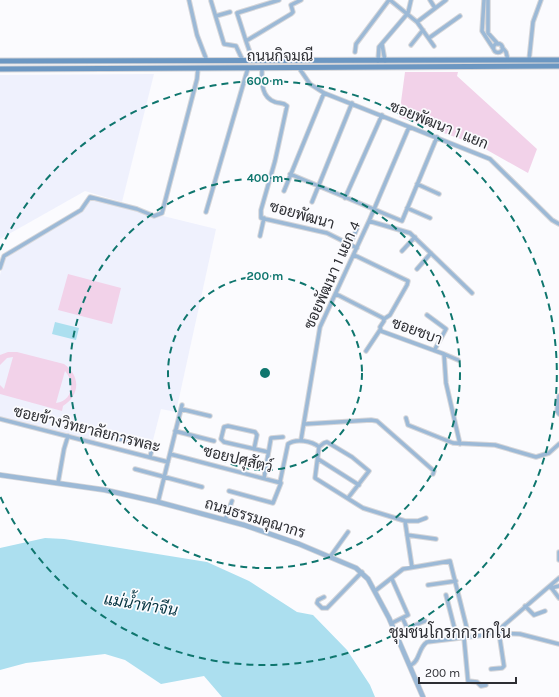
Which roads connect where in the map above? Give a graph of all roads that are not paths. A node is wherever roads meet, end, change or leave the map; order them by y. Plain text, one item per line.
1 (189, 0) edge
2 (279, 0) edge
3 (288, 0) edge
4 (301, 0) edge
5 (390, 0) edge
6 (411, 0) edge
7 (430, 0) edge
8 (446, 0) edge
9 (535, 0) edge
10 (211, 1) edge
11 (486, 1) edge
12 (541, 1) edge
13 (291, 5) junction
14 (435, 8) junction
15 (230, 12) dead end
16 (408, 13) junction
17 (216, 16) junction
18 (460, 16) dead end
19 (417, 22) junction
20 (423, 30) junction
21 (429, 38) junction
22 (246, 41) junction
23 (382, 44) junction
24 (498, 44) junction
25 (411, 45) dead end
26 (434, 46) dead end
27 (502, 47) junction
28 (493, 48) junction
29 (355, 52) dead end
30 (493, 60) junction
31 (508, 60) junction
32 (529, 60) junction
33 (559, 60) edge
34 (207, 61) junction
35 (243, 61) junction
36 (253, 61) junction
37 (378, 61) junction
38 (385, 61) junction
39 (0, 62) edge
40 (559, 66) edge
41 (248, 68) junction
42 (262, 68) junction
43 (299, 68) junction
44 (0, 69) edge
45 (198, 70) junction
46 (324, 93) junction
47 (352, 103) junction
48 (382, 115) junction
49 (409, 127) junction
50 (437, 137) junction
51 (290, 174) junction
52 (417, 184) junction
53 (318, 187) junction
54 (284, 191) dead end
55 (439, 194) dead end
56 (345, 198) junction
57 (312, 202) dead end
58 (407, 208) junction
59 (374, 210) junction
60 (206, 212) dead end
61 (264, 218) junction
62 (430, 218) dead end
63 (369, 221) junction
64 (559, 224) edge
65 (358, 226) dead end
66 (260, 236) dead end
67 (415, 237) junction
68 (350, 245) junction
69 (357, 248) junction
70 (402, 251) dead end
71 (431, 253) junction
72 (354, 255) junction
73 (0, 268) edge
74 (417, 269) dead end
75 (472, 293) dead end
76 (336, 294) junction
77 (427, 315) dead end
78 (384, 319) junction
79 (380, 330) junction
80 (434, 349) junction
81 (366, 351) dead end
82 (444, 354) junction
83 (458, 360) dead end
84 (559, 396) edge
85 (559, 414) edge
86 (210, 416) dead end
87 (406, 418) dead end
88 (0, 419) edge
89 (305, 424) junction
90 (176, 432) junction
91 (68, 436) junction
92 (283, 437) dead end
93 (115, 438) dead end
94 (301, 440) junction
95 (214, 441) dead end
96 (459, 444) junction
97 (559, 444) edge
98 (319, 447) junction
99 (254, 449) junction
100 (268, 452) junction
101 (170, 454) junction
102 (150, 457) junction
103 (318, 459) junction
104 (168, 462) junction
105 (135, 469) dead end
106 (433, 474) dead end
107 (0, 475) edge
108 (164, 476) junction
109 (264, 478) junction
110 (280, 482) junction
111 (58, 483) junction
112 (359, 484) junction
113 (202, 486) dead end
114 (229, 491) dead end
115 (348, 498) junction
116 (232, 501) dead end
117 (158, 502) junction
118 (426, 518) dead end
119 (225, 520) junction
120 (405, 521) junction
121 (348, 532) dead end
122 (407, 536) junction
123 (436, 539) dead end
124 (559, 552) edge
125 (330, 557) junction
126 (559, 560) edge
127 (412, 567) junction
128 (362, 572) junction
129 (392, 578) junction
130 (559, 578) edge
131 (456, 581) junction
132 (428, 585) dead end
133 (559, 586) edge
134 (550, 587) junction
135 (375, 591) junction
136 (446, 595) dead end
137 (324, 597) dead end
138 (559, 598) edge
139 (526, 606) junction
140 (545, 611) dead end
141 (403, 619) junction
142 (425, 621) dead end
143 (392, 623) junction
144 (407, 628) junction
145 (499, 632) junction
146 (396, 633) junction
147 (491, 634) junction
148 (469, 637) junction
149 (456, 638) junction
150 (464, 638) junction
151 (559, 644) edge
152 (411, 665) junction
153 (491, 669) dead end
154 (486, 685) dead end
155 (423, 697) edge

1 - 34 street
2 - 22 street
3 - 13 street
4 - 13 street
5 - 16 street
5 - 29 street
6 - 16 street
7 - 14 street
8 - 14 street
9 - 12 street
10 - 17 street
11 - 24 street
11 - 28 street
12 - 32 street
13 - 22 street
14 - 19 street
15 - 17 street
16 - 19 street
16 - 23 street
17 - 35 street
18 - 21 street
19 - 20 street
20 - 21 street
20 - 25 street
21 - 26 street
22 - 36 street
23 - 37 street
23 - 38 street
24 - 27 street
24 - 28 street
27 - 28 street
27 - 31 street
28 - 30 street
30 - 31 main road, ถนนกิจมณี
30 - 38 main road, ถนนกิจมณี
31 - 32 main road, ถนนกิจมณี
32 - 33 main road, ถนนกิจมณี
34 - 35 main road, ถนนกิจมณี
34 - 39 main road, ถนนกิจมณี
35 - 36 main road, ถนนกิจมณี
36 - 37 main road, ถนนกิจมณี
37 - 38 main road, ถนนกิจมณี
40 - 43 main road, ถนนกิจมณี
41 - 42 main road, ถนนกิจมณี
41 - 45 main road, ถนนกิจมณี
41 - 60 street
42 - 43 main road, ถนนกิจมณี
42 - 61 street, ซอยพัฒนา
43 - 46 street, ซอยพัฒนา 1 แยก
44 - 45 main road, ถนนกิจมณี
45 - 73 street
46 - 47 street, ซอยพัฒนา 1 แยก
46 - 51 street
47 - 48 street, ซอยพัฒนา 1 แยก
47 - 53 street
48 - 49 street, ซอยพัฒนา 1 แยก
48 - 56 street
49 - 50 street, ซอยพัฒนา 1 แยก
49 - 59 street, ซอยพัฒนา 1 แยก 4
50 - 52 street
50 - 64 street, ซอยพัฒนา 1 แยก
51 - 53 street
51 - 54 street
52 - 55 street
52 - 58 street
53 - 56 street
53 - 57 street
56 - 59 street
58 - 59 street
58 - 62 street
59 - 63 street, ซอยพัฒนา 1 แยก 4
61 - 66 street
61 - 68 street, ซอยพัฒนา
63 - 67 street
63 - 69 street, ซอยพัฒนา 1 แยก 4
65 - 68 street
67 - 70 street
67 - 71 street
68 - 69 street, ซอยพัฒนา
69 - 72 street, ซอยพัฒนา 1 แยก 4
71 - 74 street
71 - 75 street
72 - 76 street, ซอยพัฒนา 1 แยก 4
72 - 78 street
76 - 78 street, ซอยชบา
76 - 89 street, ซอยพัฒนา 1 แยก 4
77 - 80 street
78 - 79 street, ซอยชบา
79 - 80 street, ซอยชบา
79 - 81 street
80 - 82 street, ซอยชบา
82 - 83 street
82 - 96 street, ซอยชบา
84 - 85 street
86 - 90 street
87 - 96 street
88 - 91 street, ซอยข้างวิทยาลัยการพละ
89 - 94 street, ซอยพัฒนา 1 แยก 4
89 - 106 street
90 - 95 street
90 - 101 street
91 - 102 street, ซอยข้างวิทยาลัยการพละ
91 - 111 street
92 - 100 street
93 - 102 street
94 - 98 street
94 - 110 street
96 - 97 street
98 - 103 street
98 - 112 street
99 - 99 street
99 - 100 street
100 - 109 street
101 - 104 street
101 - 109 street, ซอยปศุสัตว์
102 - 104 street, ซอยข้างวิทยาลัยการพละ
103 - 112 street
103 - 115 street
104 - 108 street
105 - 108 street
107 - 111 street, ถนนธรรมคุณากร
108 - 113 street
108 - 117 street
109 - 110 street, ซอยปศุสัตว์
110 - 114 street, ซอยปศุสัตว์
111 - 117 street, ถนนธรรมคุณากร
112 - 115 street
115 - 120 street
116 - 119 street
117 - 119 street, ถนนธรรมคุณากร
118 - 120 street
119 - 125 street, ถนนธรรมคุณากร
120 - 122 street
121 - 125 street
122 - 123 street
122 - 127 street
124 - 126 street
125 - 128 street, ถนนธรรมคุณากร
127 - 129 street
127 - 131 street
128 - 135 street, ถนนธรรมคุณากร
128 - 137 street
129 - 135 street
129 - 141 street
130 - 134 street
131 - 132 street
131 - 148 street
133 - 134 street
134 - 138 street
134 - 139 street
135 - 143 street, ถนนธรรมคุณากร
136 - 149 street
139 - 140 street
139 - 147 street
141 - 143 street
141 - 144 street
142 - 144 street
143 - 146 street, ถนนธรรมคุณากร
144 - 146 street
145 - 147 street
145 - 151 street
145 - 153 street
146 - 152 street, ถนนธรรมคุณากร
147 - 148 street
148 - 150 street
149 - 150 street
149 - 152 street
150 - 154 street
152 - 155 street, ถนนธรรมคุณากร

